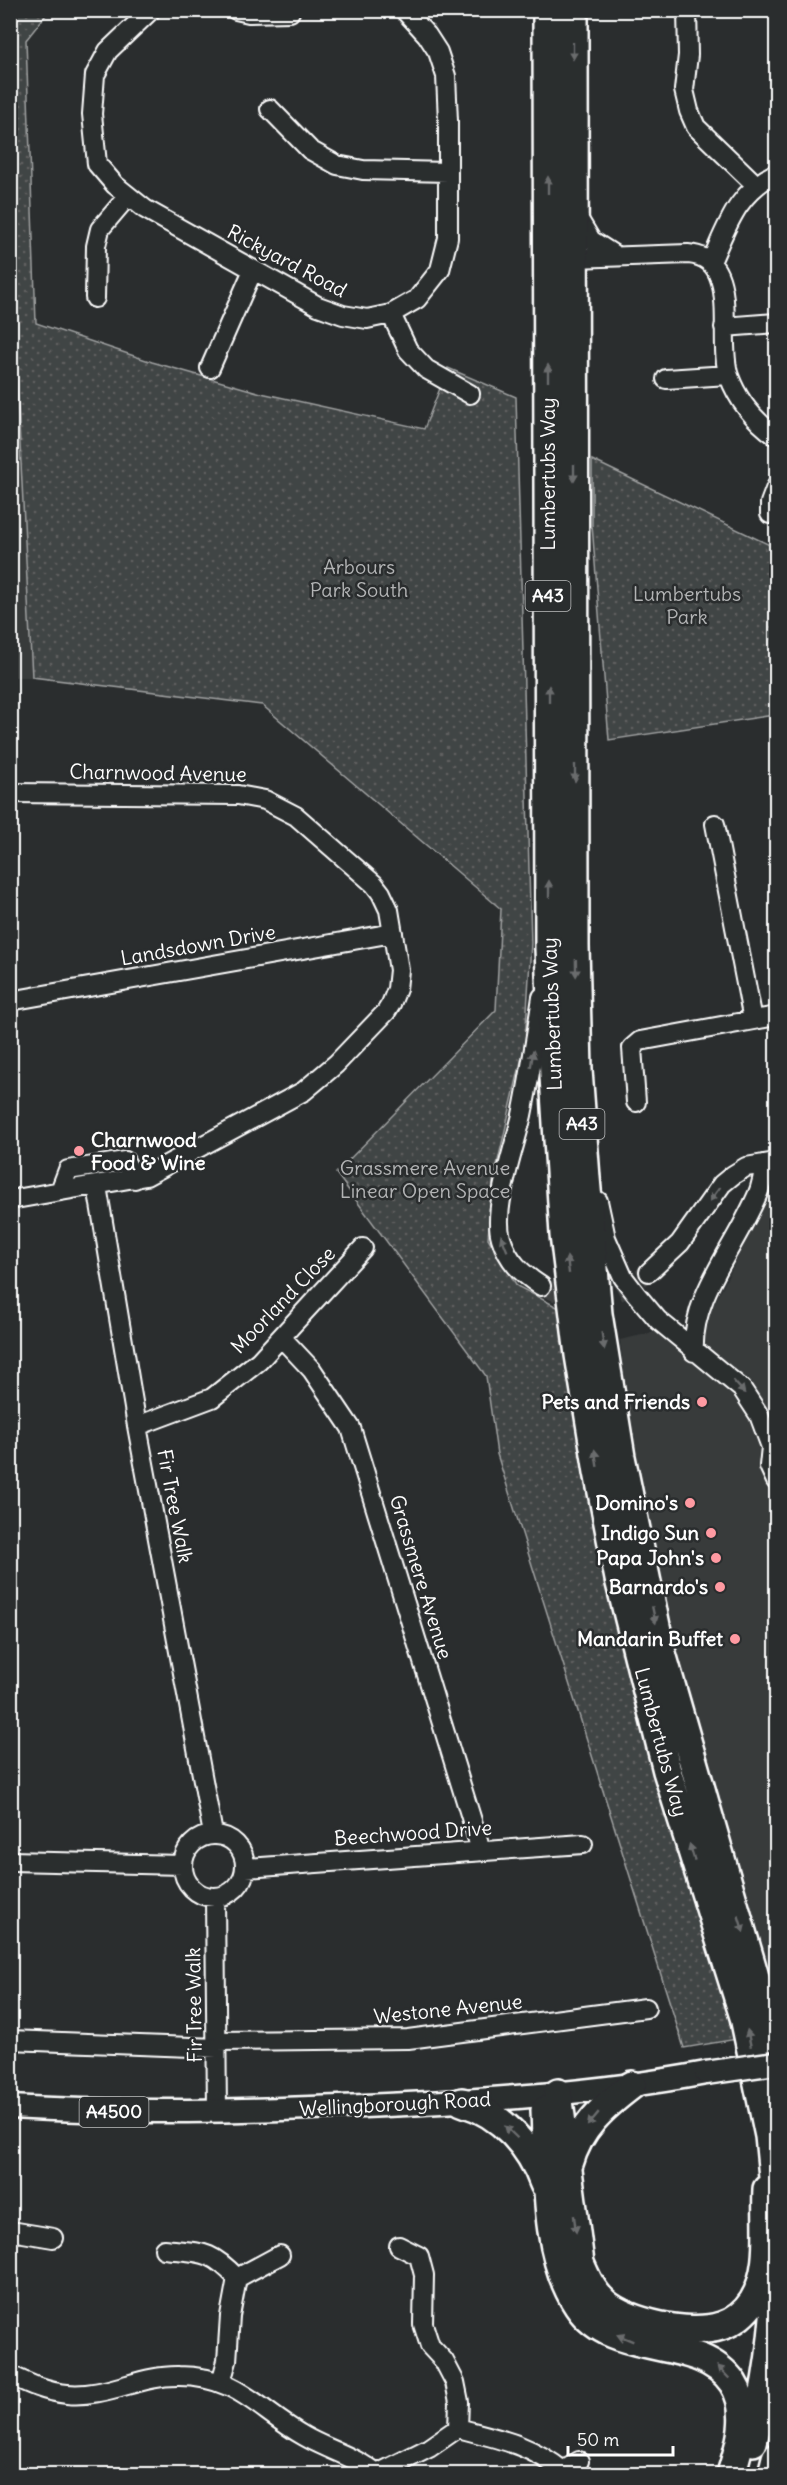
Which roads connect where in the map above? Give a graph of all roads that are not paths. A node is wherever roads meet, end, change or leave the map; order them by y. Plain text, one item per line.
1 (151, 10) edge
2 (236, 10) edge
3 (405, 10) edge
4 (547, 10) edge
5 (573, 10) edge
6 (687, 10) edge
7 (290, 12) dead end
8 (270, 109) dead end
9 (448, 172) junction
10 (777, 172) edge
11 (756, 185) junction
12 (128, 196) junction
13 (573, 211) junction
14 (548, 244) junction
15 (617, 256) junction
16 (574, 258) junction
17 (711, 262) junction
18 (253, 270) junction
19 (95, 298) dead end
20 (574, 298) junction
21 (391, 314) junction
22 (777, 323) edge
23 (724, 327) junction
24 (210, 368) dead end
25 (728, 375) junction
26 (666, 379) dead end
27 (470, 394) dead end
28 (777, 436) edge
29 (777, 486) edge
30 (770, 514) dead end
31 (10, 793) edge
32 (715, 824) dead end
33 (393, 933) junction
34 (549, 948) junction
35 (10, 1001) edge
36 (777, 1016) edge
37 (753, 1020) junction
38 (636, 1102) dead end
39 (770, 1163) edge
40 (586, 1178) junction
41 (135, 1179) junction
42 (97, 1186) junction
43 (60, 1191) junction
44 (10, 1200) edge
45 (363, 1248) dead end
46 (649, 1272) tunnel mouth
47 (541, 1286) tunnel mouth
48 (697, 1312) junction
49 (658, 1320) junction
50 (281, 1337) junction
51 (694, 1352) junction
52 (136, 1426) junction
53 (773, 1474) edge
54 (213, 1834) junction
55 (584, 1844) dead end
56 (482, 1850) junction
57 (10, 1861) edge
58 (183, 1865) junction
59 (246, 1868) junction
60 (215, 1897) junction
61 (646, 2008) dead end
62 (10, 2040) edge
63 (217, 2044) junction
64 (777, 2050) edge
65 (777, 2063) edge
66 (632, 2085) junction
67 (551, 2093) junction
68 (462, 2102) junction
69 (10, 2107) edge
70 (217, 2112) junction
71 (770, 2136) junction
72 (569, 2166) junction
73 (550, 2199) junction
74 (777, 2208) edge
75 (10, 2235) edge
76 (53, 2238) dead end
77 (430, 2241) dead end
78 (399, 2246) dead end
79 (164, 2249) dead end
80 (280, 2255) dead end
81 (419, 2256) junction
82 (777, 2269) edge
83 (237, 2278) junction
84 (10, 2375) edge
85 (221, 2382) junction
86 (458, 2428) junction
87 (777, 2458) edge
88 (579, 2461) dead end
89 (564, 2473) edge
90 (376, 2475) edge
91 (731, 2475) edge
92 (743, 2475) edge
93 (772, 2475) edge

1 - 12 street, Rickyard Road
2 - 7 street
3 - 9 street, Rickyard Road
14 -> 4 highway, Lumbertubs Way / A43
5 -> 13 highway, Lumbertubs Way / A43
6 - 11 street
8 - 9 street
9 - 21 street, Rickyard Road
10 - 11 street
11 - 17 street
12 - 18 street, Rickyard Road
12 - 19 street
13 - 15 street
13 - 16 highway, Lumbertubs Way / A43
14 - 16 street
34 -> 14 highway, Lumbertubs Way / A43
15 - 16 street
15 - 17 street
15 - 20 street
16 - 20 highway, Lumbertubs Way / A43
17 - 23 street
18 - 21 street, Rickyard Road
18 - 24 street
20 -> 40 highway, Lumbertubs Way / A43
21 - 27 street
22 - 23 street
23 - 25 street
25 - 26 street
25 - 28 street
29 - 30 street
31 - 33 street, Charnwood Avenue
32 - 37 street
33 - 35 street, Landsdown Drive
33 - 41 street, Charnwood Avenue
47 -> 34 street
71 -> 34 highway, Lumbertubs Way / A43
36 - 37 street
37 - 38 street
39 -> 46 street
39 - 48 street
40 - 49 street
40 -> 64 highway, Lumbertubs Way / A43
41 - 42 street, Charnwood Avenue
41 - 43 street
42 - 43 street, Charnwood Avenue
42 - 52 street, Fir Tree Walk
43 - 44 street, Charnwood Avenue
45 - 50 street, Moorland Close
48 - 49 street
48 - 51 street
49 - 51 street
50 - 52 street, Moorland Close
50 - 56 street, Grassmere Avenue
51 -> 53 street
52 - 54 street, Fir Tree Walk
54 - 58 street
54 - 59 street
55 - 56 street, Beechwood Drive
56 - 59 street, Beechwood Drive
57 - 58 street
58 - 60 street
59 - 60 street
60 - 63 street, Fir Tree Walk
61 - 63 street, Westone Avenue
62 - 63 street, Westone Avenue
63 - 70 street, Fir Tree Walk
65 - 66 main road, Wellingborough Road / A4500, bridge
66 - 67 main road, Wellingborough Road / A4500
66 -> 72 highway
67 - 68 main road, Wellingborough Road / A4500
67 - 72 highway
67 - 73 highway
68 - 70 main road, Wellingborough Road / A4500
73 -> 68 highway
69 - 70 main road, Wellingborough Road / A4500
72 -> 71 highway
71 - 74 highway, Lumbertubs Way / A43
91 -> 73 highway
75 - 76 street
77 - 81 street
78 - 81 street
79 - 83 street
80 - 83 street
81 - 86 street
82 - 92 highway
83 - 85 street
84 - 85 street
85 - 90 street
86 - 89 street
86 - 90 street
87 - 93 highway
88 - 89 street

